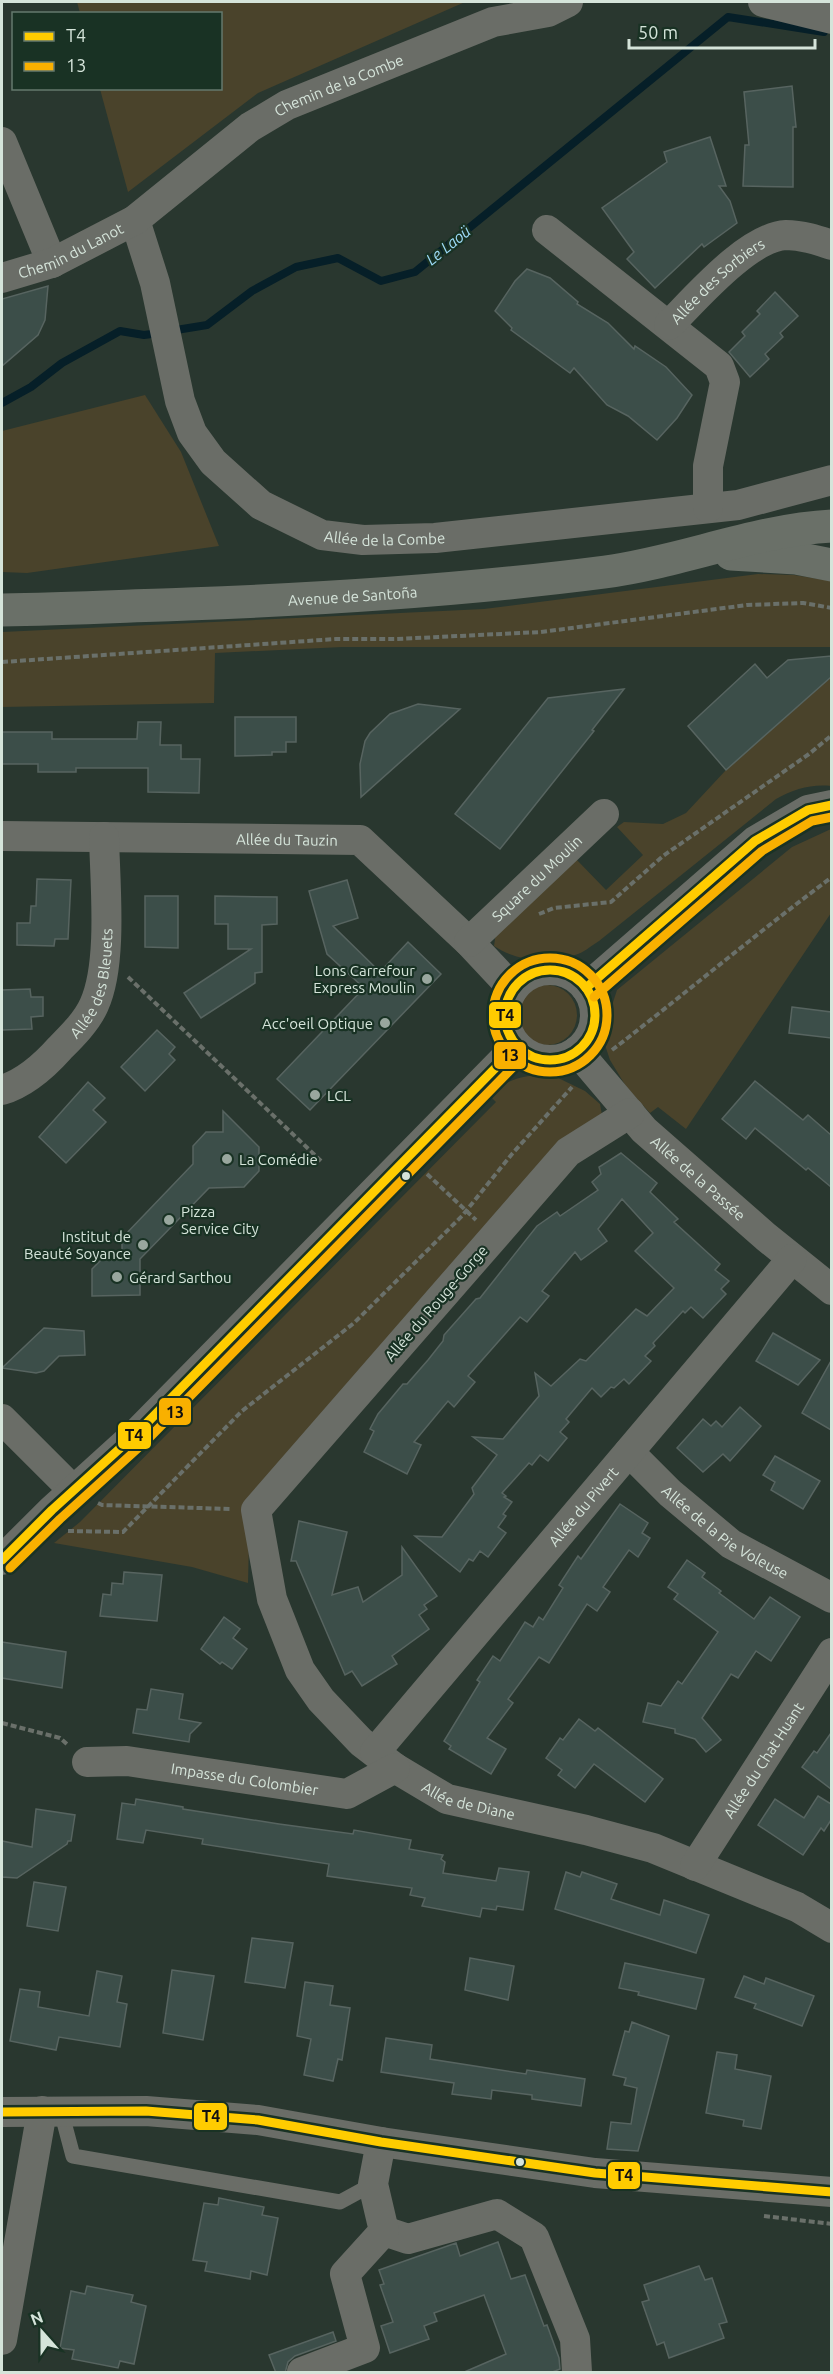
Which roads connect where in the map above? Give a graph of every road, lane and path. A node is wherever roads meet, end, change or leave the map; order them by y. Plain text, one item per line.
1 (568, 2) edge
2 (763, 2) edge
3 (801, 6) edge
4 (831, 19) edge
5 (2, 142) edge
6 (135, 220) junction
7 (547, 230) dead end
8 (831, 244) edge
9 (52, 263) junction
10 (2, 278) edge
11 (669, 325) junction
12 (831, 480) edge
13 (708, 508) junction
14 (831, 526) edge
15 (702, 552) junction
16 (831, 566) edge
17 (831, 608) edge
18 (2, 610) edge
19 (2, 662) edge
20 (831, 735) edge
21 (831, 806) edge
22 (604, 814) dead end
23 (2, 836) edge
24 (104, 837) junction
25 (831, 877) edge
26 (535, 916) dead end
27 (469, 942) junction
28 (105, 966) junction
29 (513, 988) junction
30 (586, 988) junction
31 (517, 1046) junction
32 (577, 1051) junction
33 (606, 1054) dead end
34 (577, 1082) dead end
35 (2, 1090) edge
36 (630, 1113) junction
37 (409, 1157) junction
38 (321, 1161) dead end
39 (466, 1211) junction
40 (494, 1237) junction
41 (792, 1258) junction
42 (831, 1290) edge
43 (2, 1419) edge
44 (629, 1452) junction
45 (62, 1500) junction
46 (148, 1506) junction
47 (256, 1509) junction
48 (2, 1560) edge
49 (831, 1598) edge
50 (831, 1653) edge
51 (2, 1724) edge
52 (385, 1760) junction
53 (87, 1762) joint
54 (695, 1866) junction
55 (831, 1928) edge
56 (51, 2111) junction
57 (2, 2112) edge
58 (381, 2142) junction
59 (373, 2184) junction
60 (831, 2192) edge
61 (384, 2231) junction
62 (2, 2340) edge
63 (302, 2373) edge
64 (577, 2373) edge

1 - 6 street, Chemin de la Combe
2 - 3 street
3 - 4 street
5 - 9 street
6 - 9 street, Chemin du Lanot
6 - 13 street, Allée de la Combe
7 - 11 street
8 - 11 street, Allée des Sorbiers
9 - 10 street, Chemin du Lanot
11 - 13 street, Allée des Sorbiers
12 - 13 street, Allée de la Combe
14 - 15 main road, Avenue de Santoña
15 - 16 main road, Avenue de Santoña
15 - 18 main road, Avenue de Santoña
17 - 19 path
20 - 26 path
21 - 30 street
22 - 27 street, Square du Moulin
23 - 24 street, Allée du Tauzin
24 - 27 street, Allée du Tauzin
24 - 28 street, Allée des Bleuets
25 - 33 path
27 - 29 street, Allée du Tauzin
28 - 35 street, Allée des Bleuets
28 - 38 path
29 - 30 street
29 - 31 street
30 - 32 street
31 - 32 street
31 - 37 street
32 - 36 street, Allée de la Passée
34 - 39 path
36 - 40 street, Allée du Rouge-Gorge
36 - 41 street, Allée de la Passée
37 - 39 path
37 - 45 street
39 - 40 path
39 - 46 path
40 - 47 street, Allée du Rouge-Gorge
41 - 42 street, Allée de la Passée
41 - 44 street, Allée du Pivert
43 - 45 street
44 - 49 street, Allée de la Pie Voleuse
44 - 52 street, Allée du Pivert
45 - 46 path
45 - 46 path
45 - 48 street
46 - 47 path
47 - 52 street, Allée de Diane
50 - 54 street, Allée du Chat Huant
51 - 53 path
52 - 53 street, Impasse du Colombier
52 - 54 street, Allée de Diane
54 - 55 street, Allée de Diane
56 - 57 street
56 - 58 street
56 - 59 lane
56 - 62 street
58 - 59 street
58 - 60 street
59 - 61 street
61 - 63 street
61 - 64 street

